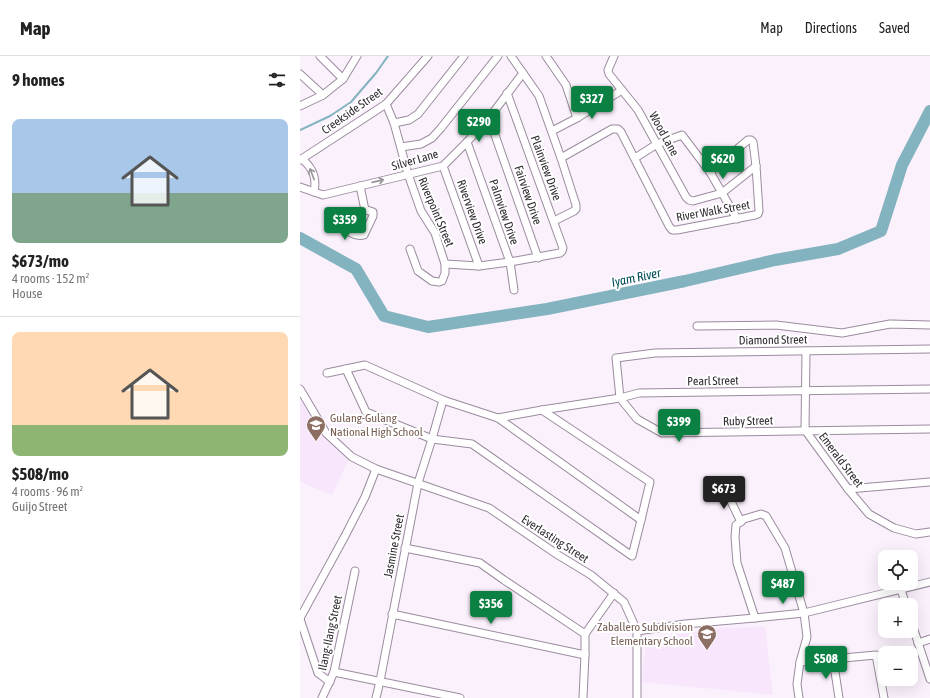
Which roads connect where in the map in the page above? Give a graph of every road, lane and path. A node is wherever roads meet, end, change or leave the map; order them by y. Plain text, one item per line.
1 (320, 56) edge
2 (357, 56) edge
3 (428, 56) edge
4 (464, 56) edge
5 (498, 56) edge
6 (511, 56) edge
7 (614, 56) edge
8 (549, 57) edge
9 (300, 74) edge
10 (523, 74) junction
11 (342, 79) junction
12 (622, 90) junction
13 (507, 93) junction
14 (323, 95) junction
15 (386, 104) junction
16 (300, 106) edge
17 (489, 118) junction
18 (577, 118) junction
19 (394, 123) junction
20 (552, 131) junction
21 (467, 142) junction
22 (657, 144) junction
23 (401, 147) junction
24 (561, 158) junction
25 (635, 158) junction
26 (301, 159) edge
27 (443, 166) junction
28 (756, 166) junction
29 (710, 172) junction
30 (408, 174) junction
31 (360, 186) junction
32 (300, 187) edge
33 (314, 192) junction
34 (722, 193) junction
35 (366, 210) dead end
36 (737, 219) junction
37 (554, 221) junction
38 (410, 249) dead end
39 (538, 258) junction
40 (510, 262) junction
41 (445, 264) junction
42 (480, 266) junction
43 (514, 290) dead end
44 (930, 325) edge
45 (697, 326) dead end
46 (930, 349) edge
47 (806, 351) junction
48 (346, 369) junction
49 (327, 373) dead end
50 (300, 389) edge
51 (930, 389) edge
52 (805, 391) junction
53 (620, 398) junction
54 (443, 400) junction
55 (542, 410) junction
56 (498, 418) junction
57 (930, 429) edge
58 (805, 430) junction
59 (432, 439) junction
60 (376, 469) junction
61 (930, 482) edge
62 (418, 483) junction
63 (724, 489) dead end
64 (848, 490) junction
65 (641, 520) junction
66 (741, 522) junction
67 (930, 532) edge
68 (405, 548) junction
69 (355, 571) dead end
70 (930, 582) edge
71 (918, 585) edge
72 (901, 590) joint
73 (614, 593) junction
74 (904, 598) edge
75 (804, 612) junction
76 (392, 614) junction
77 (300, 618) edge
78 (755, 618) junction
79 (637, 631) junction
80 (585, 634) junction
81 (916, 638) edge
82 (930, 639) edge
83 (918, 643) junction
84 (585, 655) junction
85 (833, 659) junction
86 (800, 662) junction
87 (334, 672) junction
88 (930, 679) edge
89 (380, 681) junction
90 (330, 682) junction
91 (322, 698) edge
92 (376, 698) edge
93 (460, 698) edge
94 (582, 698) edge
95 (637, 698) edge
96 (799, 698) edge
97 (839, 698) edge
98 (884, 698) edge

1 - 11 street
2 - 11 street
3 - 15 street, Creekside Street
4 - 19 street
5 - 23 street
6 - 10 street
7 - 12 street, Wood Lane
8 - 18 street
9 - 14 street
10 - 13 street, Silver Lane
10 - 20 street
11 - 14 street
12 - 18 street
12 - 22 street, Wood Lane
13 - 17 street, Silver Lane
13 - 37 street, Plainview Drive
14 - 16 street
15 - 19 street, Riverpoint Street
15 - 26 street, Creekside Street
17 - 21 street, Silver Lane
17 - 39 street, Fairview Drive
18 - 20 street
19 - 23 street, Riverpoint Street
20 - 24 street
21 - 27 street, Silver Lane
21 - 40 street, Palmview Drive
22 - 25 street
22 - 29 street
22 - 34 street, Wood Lane
23 - 30 street, Riverpoint Street
24 - 25 street
24 - 37 street
25 - 36 street, River Walk Street
33 -> 26 street
27 - 30 street, Silver Lane
27 - 42 street, Riverview Drive
28 - 29 street
28 - 34 street, Wood Lane
28 - 36 street, River Walk Street
29 - 34 street
31 -> 30 street, Silver Lane
30 - 41 street, Riverpoint Street
31 - 33 street, Silver Lane
31 - 35 street
32 - 33 street, Silver Lane
34 - 36 street
37 - 39 street, Plainview Drive
38 - 41 street, Riverpoint Street
39 - 40 street
40 - 42 street
40 - 43 street, Palmview Drive
41 - 42 street
44 - 45 street
46 - 47 street, Diamond Street
47 - 52 street, Emerald Street
47 - 53 street, Diamond Street
48 - 49 street
48 - 54 street
48 - 59 street
50 - 60 street, Everlasting Street
51 - 52 street, Pearl Street
52 - 53 street, Pearl Street
52 - 58 street, Emerald Street
53 - 55 street, Pearl Street
53 - 58 street, Ruby Street
54 - 56 street
54 - 59 street, Jasmine Street
55 - 56 street, Pearl Street
55 - 65 street
56 - 65 street
57 - 58 street, Ruby Street
58 - 64 street, Emerald Street
59 - 62 street, Jasmine Street
59 - 65 street
60 - 62 street, Everlasting Street
60 - 77 street
61 - 64 street
62 - 68 street, Jasmine Street
62 - 73 street, Everlasting Street
63 - 66 street
64 - 67 street, Emerald Street
66 - 75 street
66 - 78 street
68 - 76 street, Jasmine Street
68 - 80 street
69 - 87 street, Ilang-Ilang Street
70 - 71 street
72 - 74 street
72 - 75 street
73 - 79 street, Everlasting Street
73 - 80 street
75 - 78 street
75 - 86 street
76 - 84 street
76 - 89 street, Jasmine Street
77 - 90 street
78 - 79 street
79 - 95 street, Everlasting Street
80 - 84 street
81 - 83 street
82 - 83 street
83 - 88 street
84 - 94 street
85 - 86 street
85 - 97 street
85 - 98 street
86 - 96 street
87 - 89 street
87 - 90 street, Ilang-Ilang Street
89 - 92 street, Jasmine Street
89 - 93 street
90 - 91 street, Ilang-Ilang Street

